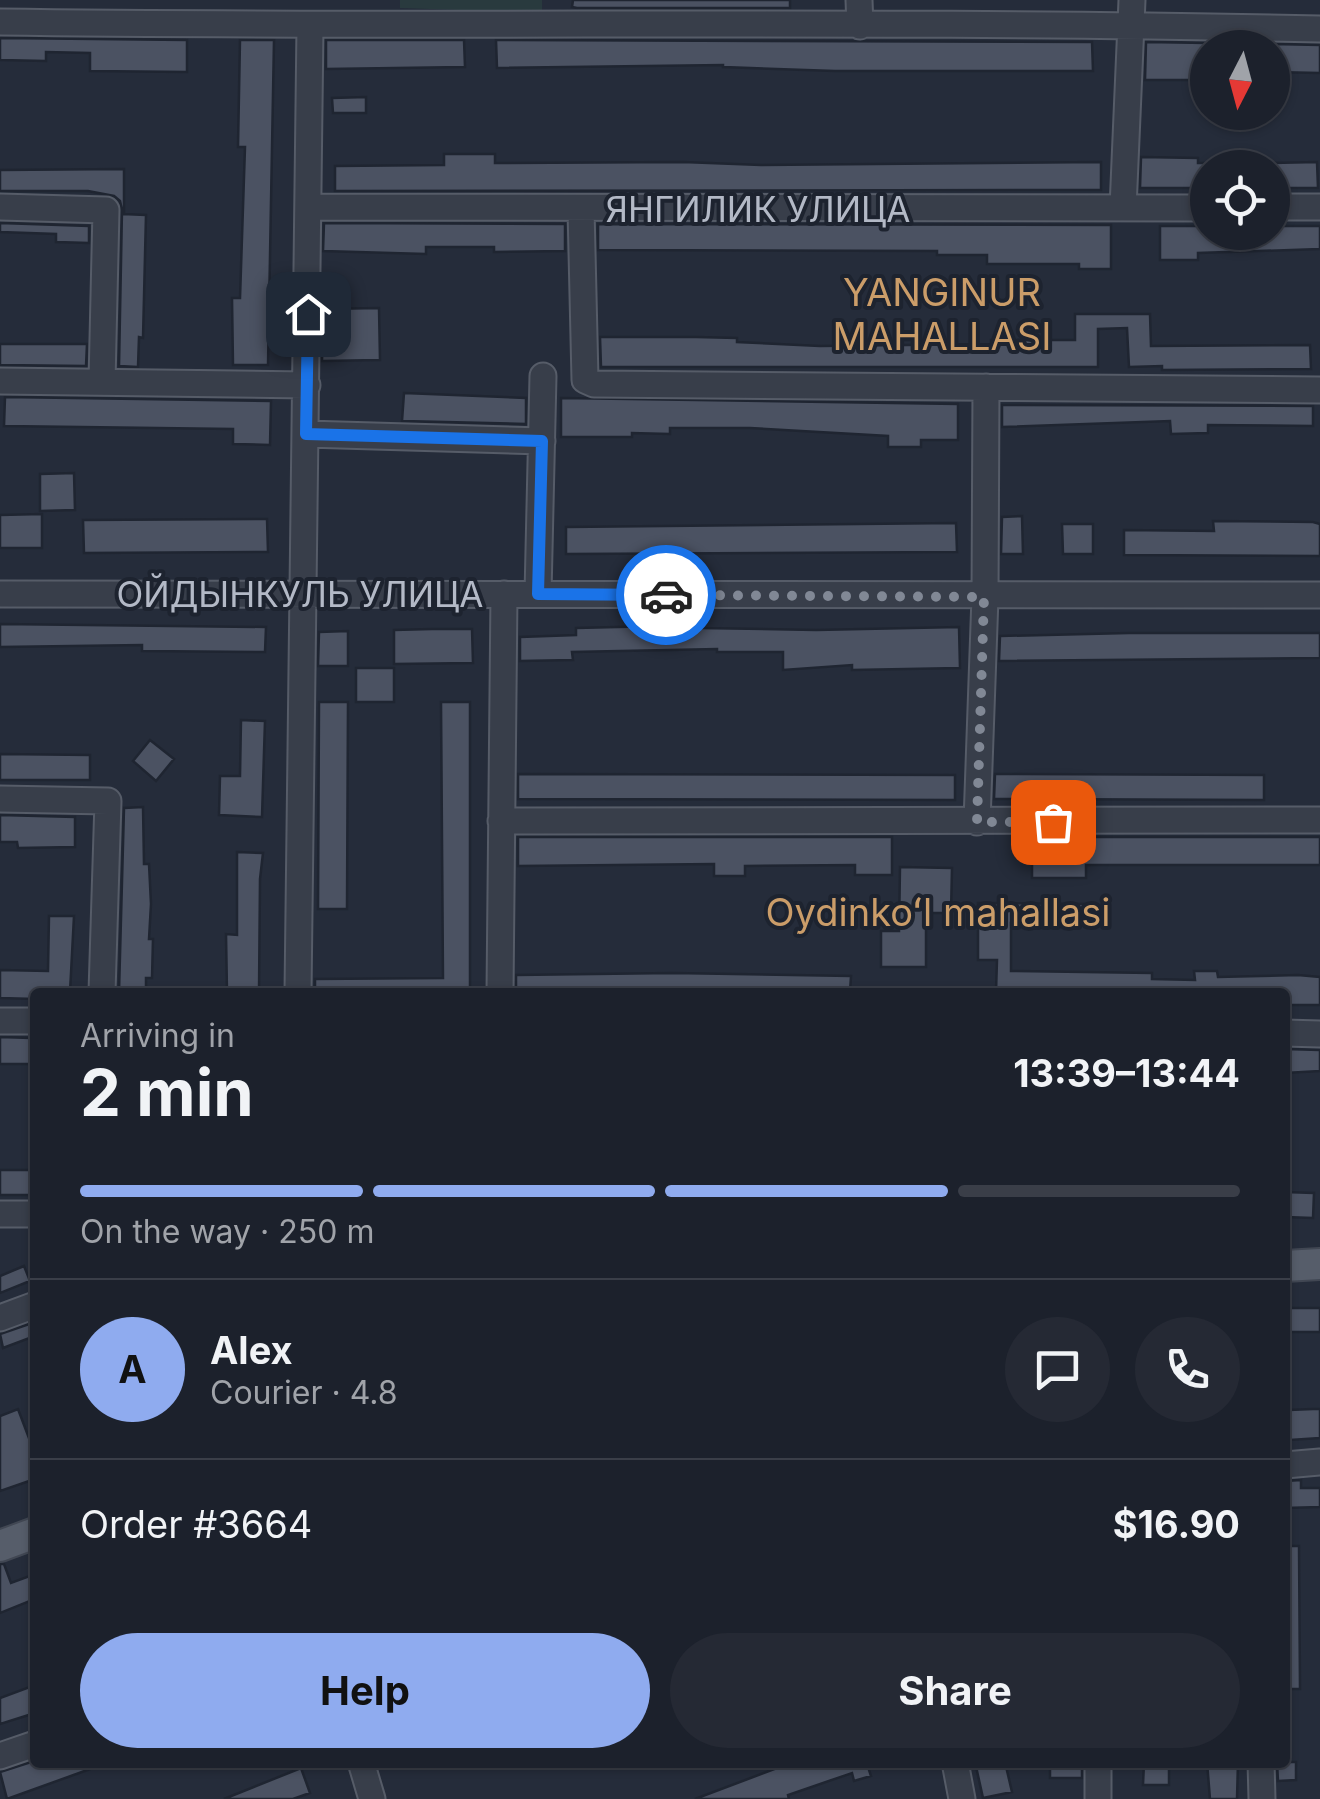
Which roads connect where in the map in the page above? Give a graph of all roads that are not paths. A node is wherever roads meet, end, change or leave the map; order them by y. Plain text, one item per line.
1 (1132, 12) edge
2 (859, 13) edge
3 (1000, 13) edge
4 (0, 22) edge
5 (310, 26) junction
6 (1320, 29) edge
7 (0, 206) edge
8 (309, 207) junction
9 (1290, 207) edge
10 (1320, 207) edge
11 (1124, 208) junction
12 (1190, 208) edge
13 (581, 209) junction
14 (543, 376) dead end
15 (0, 381) edge
16 (102, 382) junction
17 (307, 385) junction
18 (986, 386) junction
19 (1320, 390) edge
20 (306, 434) junction
21 (542, 441) junction
22 (0, 594) edge
23 (303, 594) junction
24 (504, 594) junction
25 (538, 594) junction
26 (1320, 596) edge
27 (984, 597) junction
28 (0, 799) edge
29 (501, 820) junction
30 (1320, 820) edge
31 (977, 822) junction
32 (102, 988) edge
33 (298, 988) edge
34 (500, 988) edge
35 (0, 1021) edge
36 (30, 1022) edge
37 (1290, 1033) edge
38 (1320, 1034) edge
39 (0, 1214) edge
40 (30, 1214) edge
41 (1320, 1264) edge
42 (1290, 1266) edge
43 (30, 1307) edge
44 (0, 1318) edge
45 (1320, 1462) edge
46 (1290, 1464) edge
47 (30, 1535) edge
48 (0, 1546) edge
49 (30, 1746) edge
50 (0, 1756) edge
51 (363, 1768) edge
52 (956, 1768) edge
53 (1098, 1768) edge
54 (1262, 1768) edge
55 (372, 1799) edge
56 (962, 1799) edge
57 (1098, 1799) edge
58 (1262, 1799) edge

1 - 3 street
1 - 6 street
1 - 11 street
2 - 3 street
2 - 5 street
4 - 5 street
5 - 8 street
7 - 16 street
8 - 13 street, ЯНГИЛИК УЛИЦА
8 - 17 street
9 - 10 street
11 - 12 street, ЯНГИЛИК УЛИЦА
11 - 13 street, ЯНГИЛИК УЛИЦА
13 - 18 street
14 - 21 street
15 - 16 street
16 - 17 street
17 - 20 street
18 - 19 street
18 - 27 street
20 - 21 street
20 - 23 street
21 - 25 street
22 - 23 street, ОЙДЫНКУЛЬ УЛИЦА
23 - 24 street, ОЙДЫНКУЛЬ УЛИЦА
23 - 33 street
24 - 25 street, ОЙДЫНКУЛЬ УЛИЦА
24 - 29 street
25 - 27 street, ОЙДЫНКУЛЬ УЛИЦА
26 - 27 street, ОЙДЫНКУЛЬ УЛИЦА
27 - 31 street
28 - 32 street
29 - 31 street
29 - 34 street
30 - 31 street
35 - 36 street
37 - 38 street
39 - 40 street
41 - 42 main road
43 - 44 street
45 - 46 street
47 - 48 main road
49 - 50 street
51 - 55 street
52 - 56 street
53 - 57 street
54 - 58 street

